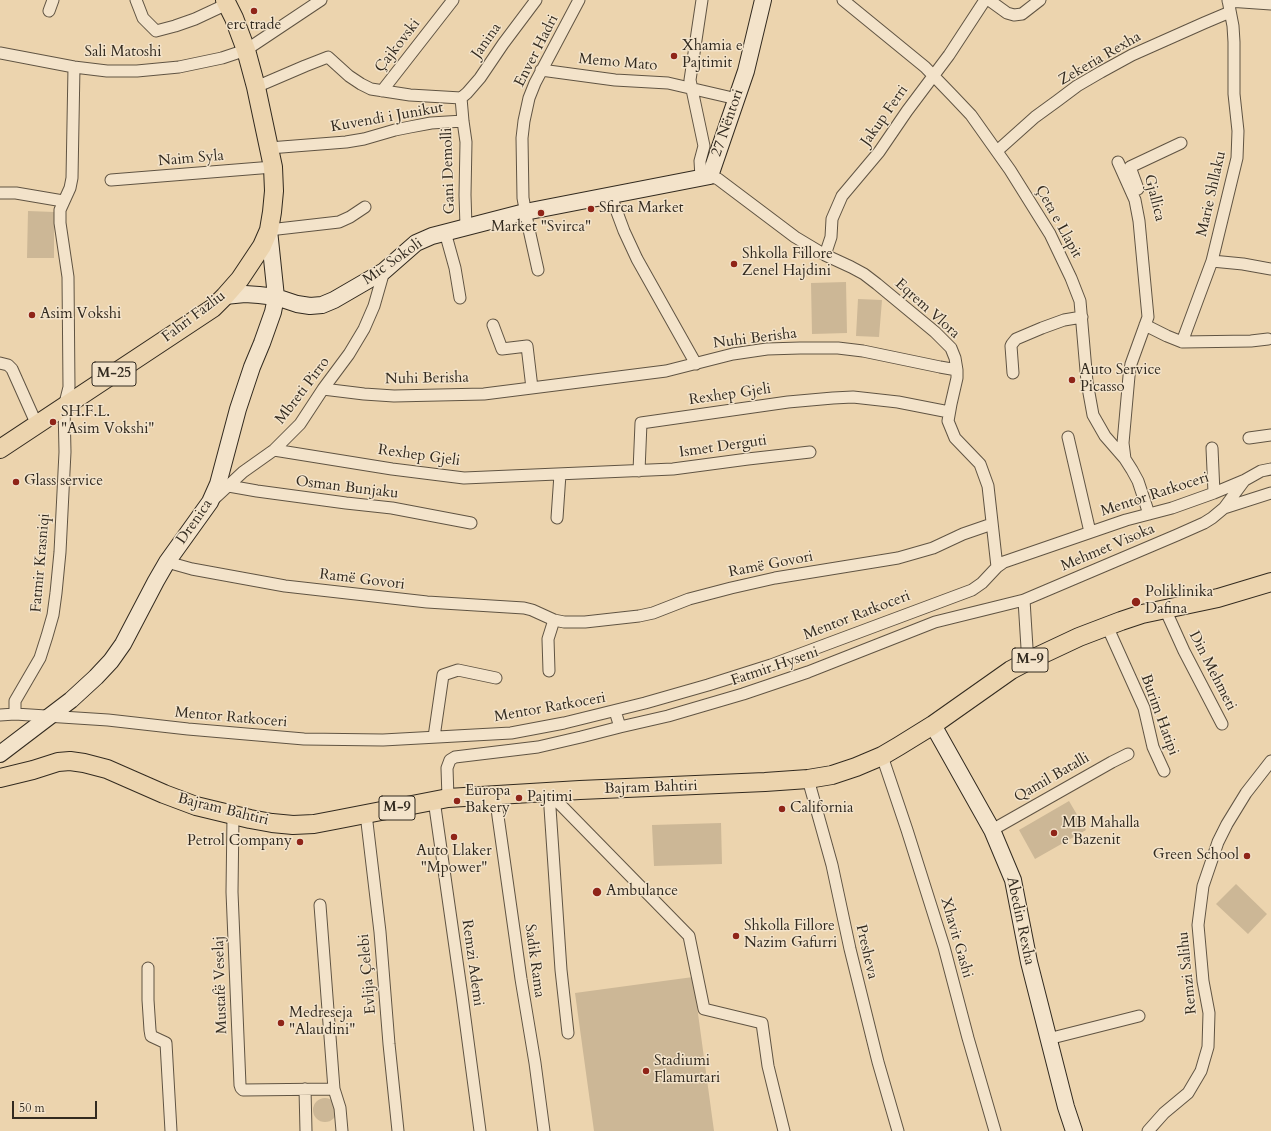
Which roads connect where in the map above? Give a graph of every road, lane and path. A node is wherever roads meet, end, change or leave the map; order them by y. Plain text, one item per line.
1 (53, 0) edge
2 (136, 0) edge
3 (321, 0) edge
4 (453, 0) edge
5 (536, 0) edge
6 (579, 0) edge
7 (702, 0) edge
8 (763, 0) edge
9 (843, 0) edge
10 (985, 0) edge
11 (989, 0) edge
12 (1040, 0) edge
13 (1228, 0) edge
14 (226, 2) edge
15 (1271, 4) edge
16 (49, 11) dead end
17 (1230, 12) junction
18 (246, 50) junction
19 (0, 53) edge
20 (74, 67) junction
21 (541, 70) junction
22 (933, 75) junction
23 (256, 87) junction
24 (692, 89) junction
25 (382, 92) junction
26 (461, 98) junction
27 (737, 99) junction
28 (463, 121) junction
29 (1181, 143) dead end
30 (270, 148) junction
31 (996, 151) junction
32 (1118, 162) dead end
33 (273, 167) junction
34 (705, 176) junction
35 (111, 180) dead end
36 (0, 193) edge
37 (610, 196) junction
38 (63, 201) junction
39 (364, 207) dead end
40 (525, 212) junction
41 (466, 227) junction
42 (269, 230) junction
43 (445, 232) junction
44 (825, 255) junction
45 (1212, 261) junction
46 (1144, 268) junction
47 (1271, 269) edge
48 (538, 270) dead end
49 (384, 271) junction
50 (225, 296) junction
51 (276, 297) junction
52 (460, 298) dead end
53 (1082, 317) junction
54 (493, 325) dead end
55 (1145, 325) junction
56 (1268, 339) dead end
57 (1182, 342) junction
58 (0, 363) edge
59 (696, 364) junction
60 (957, 370) junction
61 (1013, 373) dead end
62 (532, 388) junction
63 (323, 389) junction
64 (64, 407) junction
65 (949, 412) junction
66 (37, 425) junction
67 (1271, 435) edge
68 (1068, 438) dead end
69 (1249, 438) dead end
70 (1212, 448) dead end
71 (0, 449) edge
72 (274, 450) junction
73 (810, 452) dead end
74 (1125, 459) junction
75 (1271, 464) edge
76 (1266, 470) edge
77 (639, 471) junction
78 (560, 474) junction
79 (1245, 480) junction
80 (222, 485) junction
81 (1214, 493) junction
82 (1271, 493) edge
83 (1224, 508) junction
84 (1149, 514) junction
85 (558, 518) dead end
86 (471, 523) dead end
87 (992, 524) junction
88 (1090, 532) junction
89 (167, 562) junction
90 (997, 567) junction
91 (1271, 582) edge
92 (1024, 600) junction
93 (929, 605) junction
94 (1165, 609) junction
95 (554, 620) junction
96 (935, 622) junction
97 (1107, 626) junction
98 (1030, 660) junction
99 (549, 671) dead end
100 (496, 678) dead end
101 (615, 711) junction
102 (15, 714) junction
103 (0, 715) edge
104 (49, 717) junction
105 (1222, 724) dead end
106 (933, 725) junction
107 (620, 727) junction
108 (434, 737) junction
109 (0, 754) edge
110 (1128, 754) dead end
111 (882, 756) junction
112 (1271, 761) edge
113 (1164, 771) dead end
114 (0, 778) edge
115 (808, 779) junction
116 (549, 792) junction
117 (495, 795) junction
118 (441, 799) junction
119 (366, 814) junction
120 (233, 816) junction
121 (992, 830) junction
122 (320, 905) dead end
123 (148, 968) dead end
124 (1139, 1016) dead end
125 (568, 1033) dead end
126 (1048, 1039) junction
127 (304, 1089) junction
128 (334, 1089) junction
129 (171, 1131) edge
130 (306, 1131) edge
131 (342, 1131) edge
132 (398, 1131) edge
133 (480, 1131) edge
134 (544, 1131) edge
135 (784, 1131) edge
136 (898, 1131) edge
137 (995, 1131) edge
138 (1074, 1131) edge
139 (1148, 1131) edge

1 - 16 street
2 - 14 street
3 - 18 street, Sali Matoshi
4 - 25 street, Çajkovski
5 - 26 street, Janina
6 - 21 street, Enver Hadri
7 - 24 street
8 - 27 street, 27 Nëntori
9 - 22 street, Çeta e Llapit
10 - 22 street, Jakup Ferri
11 - 12 street
13 - 15 street
13 - 17 street, Marie Shllaku
14 - 18 main road, Fahri Fazliu / M-25
17 - 31 street, Zekeria Rexha
17 - 45 street, Marie Shllaku
18 - 20 street, Sali Matoshi
18 - 23 main road, Fahri Fazliu / M-25
19 - 20 street, Sali Matoshi
20 - 38 street, Fatmir Krasniqi
21 - 24 street, Memo Mato
21 - 40 street, Enver Hadri
22 - 31 street, Çeta e Llapit
22 - 44 street, Jakup Ferri
23 - 25 street
23 - 30 main road, Fahri Fazliu / M-25
24 - 27 street, Memo Mato
24 - 34 street
25 - 26 street
26 - 28 street, Gani Demolli
27 - 34 street, 27 Nëntori
28 - 30 street, Kuvendi i Junikut
28 - 41 street, Gani Demolli
29 - 46 street, Gjallica
30 - 33 main road, Fahri Fazliu / M-25
31 - 53 street, Çeta e Llapit
32 - 46 street
33 - 35 street, Naim Syla
33 - 42 main road, Fahri Fazliu / M-25
34 - 37 street, Mic Sokoli
34 - 44 street, Eqrem Vlora
36 - 38 street
37 - 40 street, Mic Sokoli
37 - 59 street
38 - 64 street, Fatmir Krasniqi
39 - 42 street
40 - 41 street, Mic Sokoli
40 - 48 street
41 - 43 street, Mic Sokoli
42 - 50 main road, Fahri Fazliu / M-25
42 - 51 street, Drenica
43 - 49 street, Mic Sokoli
43 - 52 street
44 - 60 street, Eqrem Vlora
45 - 47 street
45 - 57 street, Marie Shllaku
46 - 55 street
49 - 51 street, Mic Sokoli
49 - 63 street, Mbreti Pirro
50 - 51 street, Mic Sokoli
50 - 64 main road, Fahri Fazliu / M-25
51 - 80 street, Drenica
53 - 61 street
53 - 74 street, Çeta e Llapit
54 - 62 street
55 - 57 street
55 - 74 street
56 - 57 street
58 - 66 street
59 - 60 street, Nuhi Berisha
59 - 62 street, Nuhi Berisha
60 - 65 street, Eqrem Vlora
62 - 63 street, Nuhi Berisha
63 - 72 street, Mbreti Pirro
64 - 66 main road, Fahri Fazliu / M-25
64 - 102 street, Fatmir Krasniqi
65 - 77 street, Rexhep Gjeli
65 - 87 street, Eqrem Vlora
66 - 71 main road, Fahri Fazliu / M-25
67 - 69 street
68 - 88 street
70 - 81 street
72 - 78 street, Rexhep Gjeli
72 - 80 street, Mbreti Pirro
73 - 77 street, Ismet Derguti
74 - 84 street, Çeta e Llapit
75 - 76 street, Mentor Ratkoceri
76 - 79 street, Mentor Ratkoceri
77 - 78 street, Rexhep Gjeli
78 - 85 street
79 - 81 street, Mentor Ratkoceri
79 - 83 street, Mehmet Visoka
80 - 86 street, Osman Bunjaku
80 - 89 street, Drenica
81 - 84 street, Mentor Ratkoceri
82 - 83 street
83 - 92 street, Mehmet Visoka
84 - 88 street, Mentor Ratkoceri
87 - 90 street, Eqrem Vlora
87 - 95 street, Ramë Govori
88 - 90 street, Mentor Ratkoceri
89 - 95 street, Ramë Govori
89 - 104 street, Drenica
90 - 93 street, Mentor Ratkoceri
91 - 94 main road, Bajram Bahtiri / M-9
92 - 96 street, Fatmir Hyseni
92 - 98 street
93 - 96 street
93 - 101 street, Mentor Ratkoceri
94 - 97 main road, Bajram Bahtiri / M-9
94 - 105 street, Din Mehmeti
95 - 99 street
96 - 107 street, Fatmir Hyseni
97 - 98 main road, Bajram Bahtiri / M-9
97 - 113 street, Burim Hatipi
98 - 106 main road, Bajram Bahtiri / M-9
100 - 108 street
101 - 107 street
101 - 108 street, Mentor Ratkoceri
102 - 103 street, Mentor Ratkoceri
102 - 104 street, Mentor Ratkoceri
104 - 108 street, Mentor Ratkoceri
104 - 109 street, Drenica
106 - 111 main road, Bajram Bahtiri / M-9
106 - 121 street, Abedin Rexha
107 - 118 street, Fatmir Hyseni
110 - 121 street, Qamil Batalli
111 - 115 main road, Bajram Bahtiri / M-9
111 - 137 street, Xhavit Gashi
112 - 139 street, Remzi Salihu
114 - 120 main road, Bajram Bahtiri / M-9
115 - 116 main road, Bajram Bahtiri / M-9
115 - 136 street, Presheva
116 - 117 main road, Bajram Bahtiri / M-9
116 - 125 street
116 - 135 street
117 - 118 main road, Bajram Bahtiri / M-9
117 - 134 street, Sadik Rama
118 - 119 main road, Bajram Bahtiri / M-9
118 - 133 street, Remzi Ademi
119 - 120 main road, Bajram Bahtiri / M-9
119 - 132 street, Evlija Çelebi
120 - 127 street, Mustafë Veselaj
121 - 126 street, Abedin Rexha
122 - 128 street
123 - 129 street
124 - 126 street
126 - 138 street, Abedin Rexha
127 - 128 street, Mustafë Veselaj
127 - 130 street
128 - 131 street

